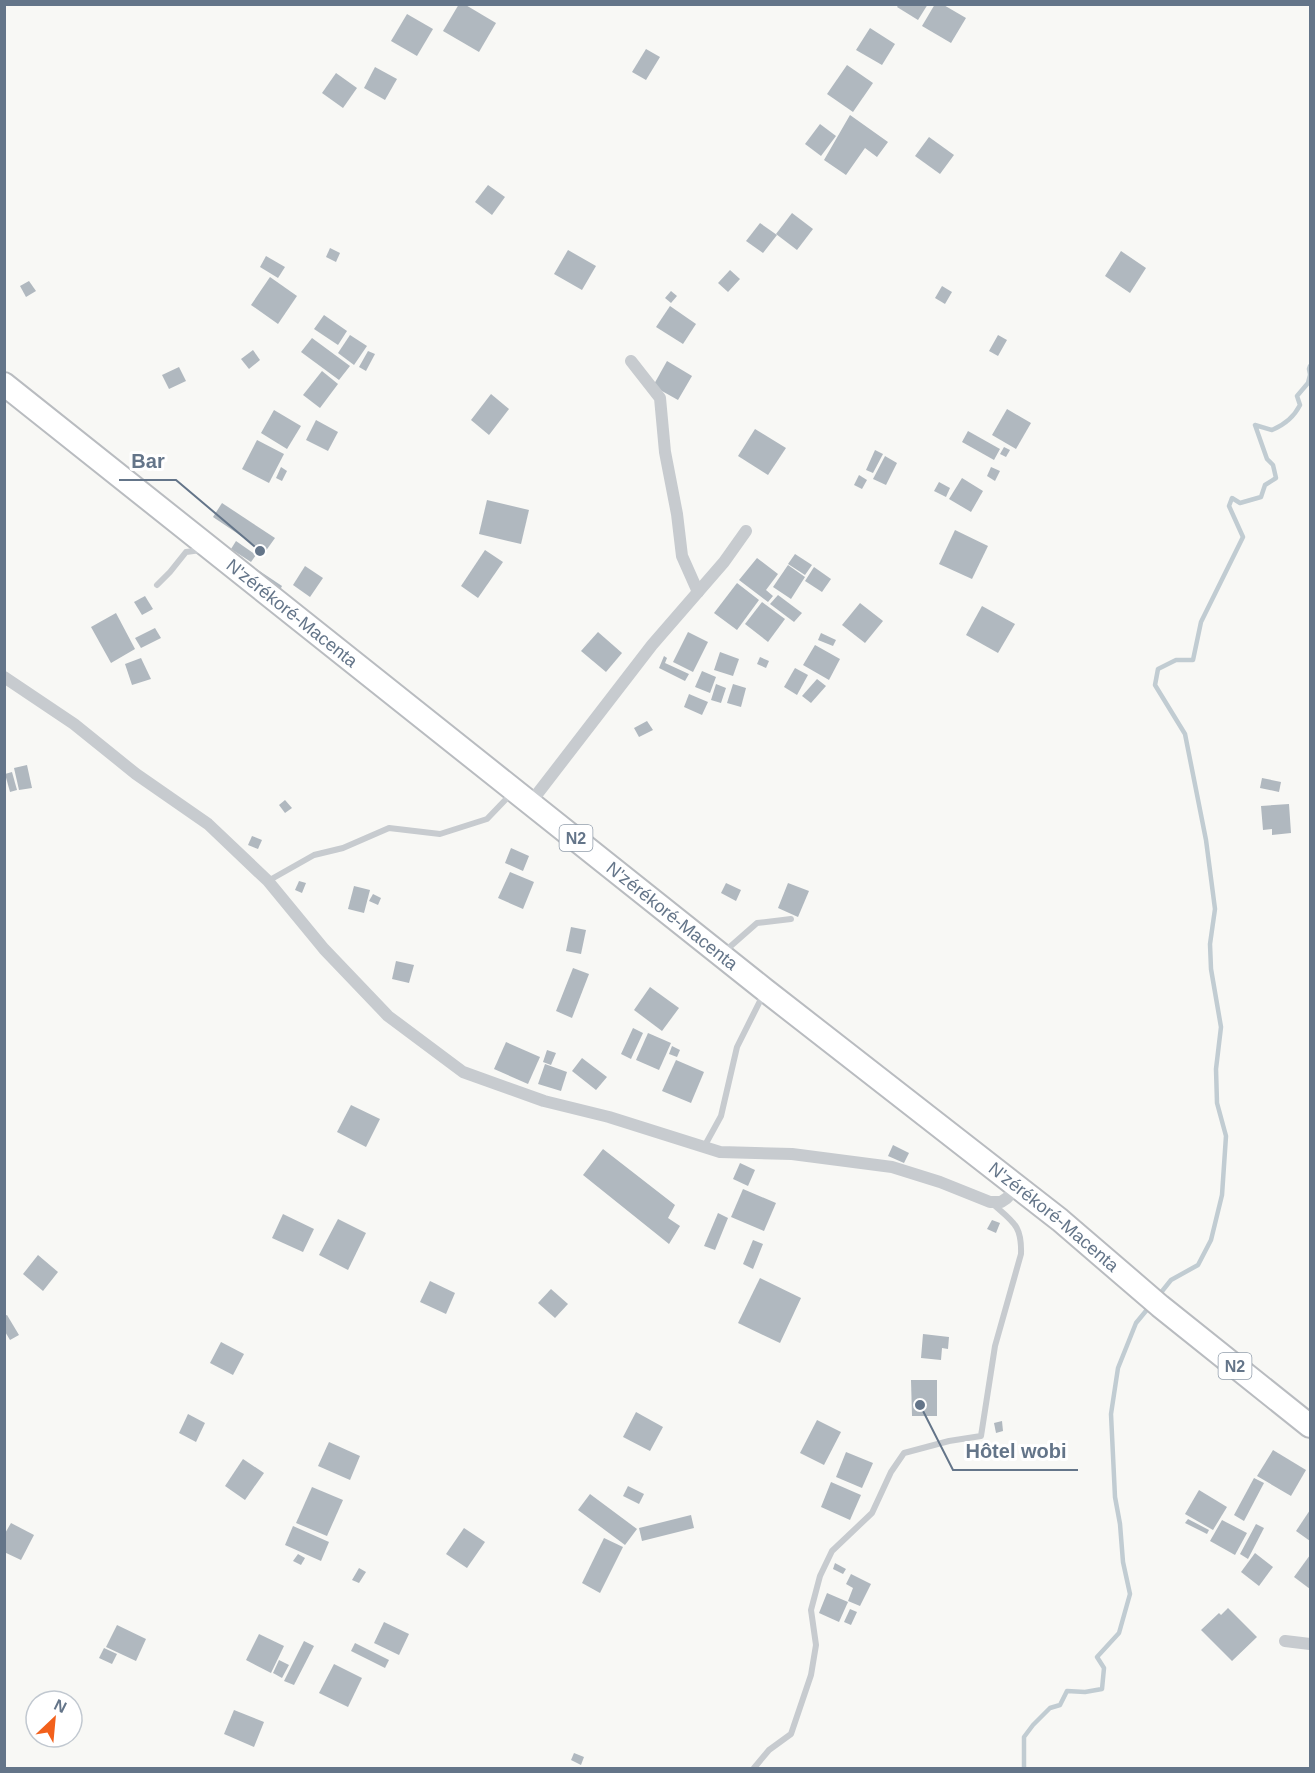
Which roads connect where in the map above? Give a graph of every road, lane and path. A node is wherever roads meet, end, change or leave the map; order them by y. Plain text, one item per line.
1 (631, 361) dead end
2 (4, 384) edge
3 (746, 531) dead end
4 (213, 549) junction
5 (157, 585) dead end
6 (698, 592) junction
7 (4, 677) edge
8 (523, 796) junction
9 (268, 881) junction
10 (791, 919) dead end
11 (722, 955) junction
12 (765, 990) junction
13 (704, 1147) junction
14 (1017, 1186) junction
15 (990, 1202) junction
16 (1311, 1426) edge
17 (1285, 1641) dead end
18 (1311, 1644) edge
19 (754, 1768) edge

1 - 6 street
2 - 4 highway, N'zérékoré-Macenta / N2
3 - 6 street
4 - 5 lane
4 - 8 highway, N'zérékoré-Macenta / N2
6 - 8 street
7 - 9 street
8 - 9 lane
8 - 11 highway, N'zérékoré-Macenta / N2
9 - 13 street
10 - 11 lane
11 - 12 highway, N'zérékoré-Macenta / N2
12 - 13 lane
12 - 14 highway, N'zérékoré-Macenta / N2
13 - 15 street
14 - 15 street
14 - 16 highway, N'zérékoré-Macenta / N2
15 - 19 lane
17 - 18 street

